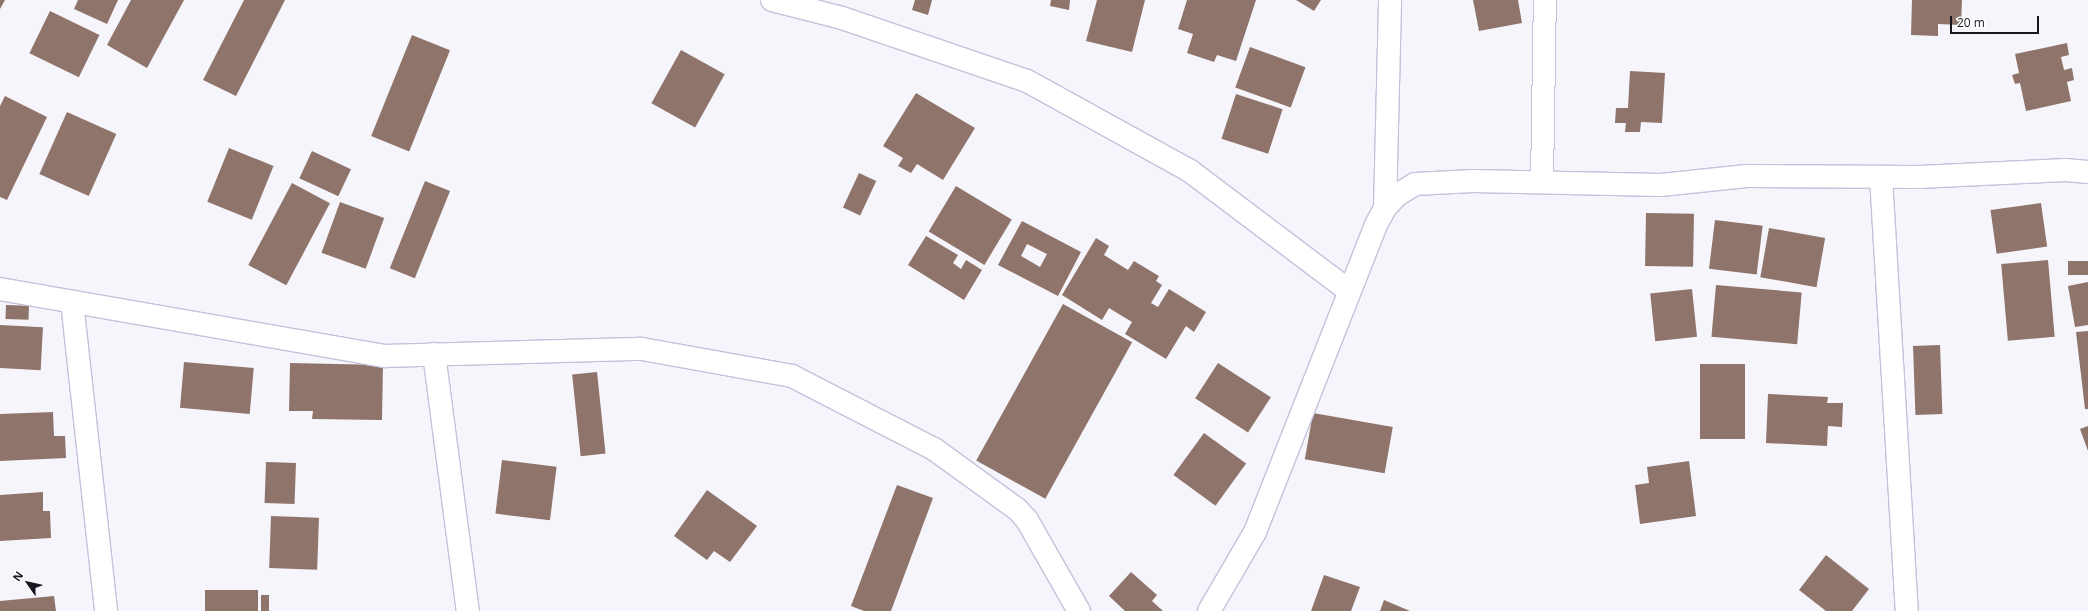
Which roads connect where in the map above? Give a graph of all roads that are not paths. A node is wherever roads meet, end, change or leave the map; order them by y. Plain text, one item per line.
1 (772, 0) edge
2 (1390, 0) edge
3 (1544, 0) edge
4 (2088, 172) edge
5 (1881, 177) junction
6 (1542, 182) junction
7 (1385, 208) junction
8 (0, 289) edge
9 (1349, 291) junction
10 (72, 302) junction
11 (434, 354) junction
12 (106, 611) edge
13 (468, 611) edge
14 (1079, 611) edge
15 (1209, 611) edge
16 (1907, 611) edge

1 - 9 street
2 - 7 street
3 - 6 street
4 - 5 street
5 - 6 street
5 - 16 street
6 - 7 street
7 - 9 street
8 - 10 street
9 - 15 street
10 - 11 street
10 - 12 street
11 - 13 street
11 - 14 street

